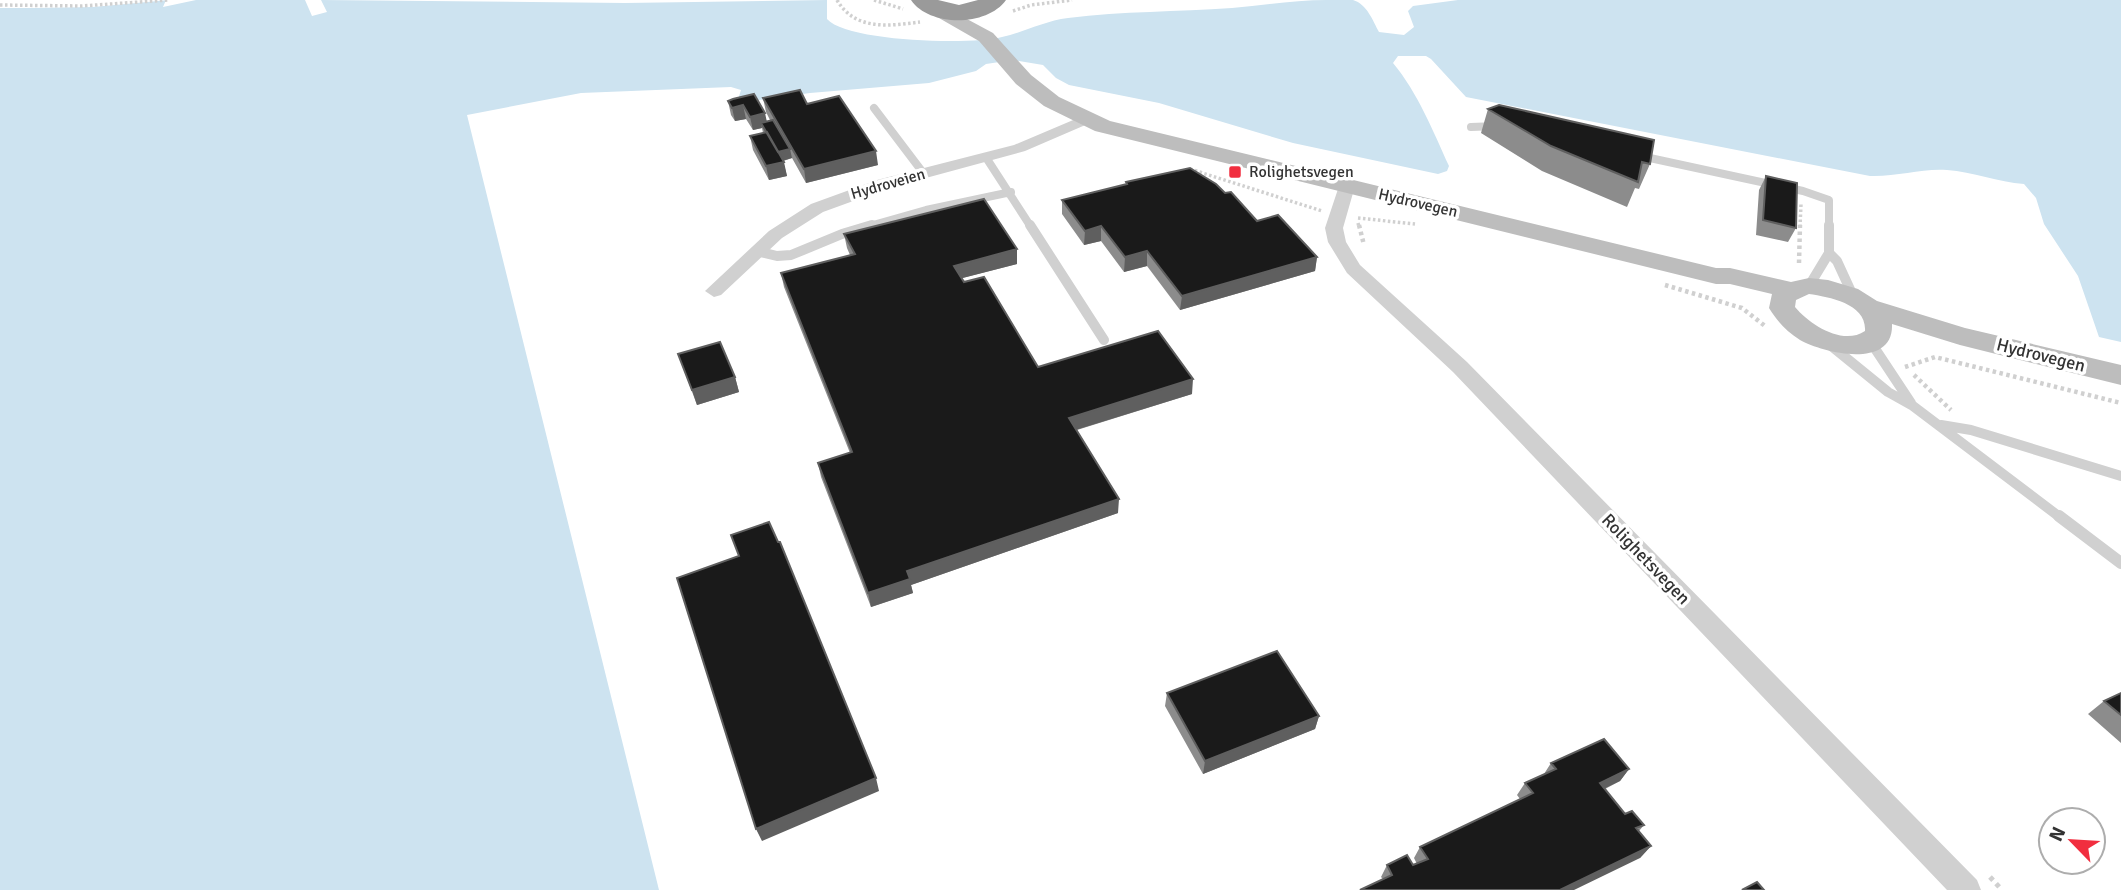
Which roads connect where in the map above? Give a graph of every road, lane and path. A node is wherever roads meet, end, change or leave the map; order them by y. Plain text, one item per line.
1 (168, 0) edge
2 (837, 0) edge
3 (1072, 0) edge
4 (997, 4) edge
5 (0, 5) edge
6 (926, 7) edge
7 (986, 37) junction
8 (874, 108) dead end
9 (1085, 120) junction
10 (1471, 127) dead end
11 (1505, 128) edge
12 (1624, 153) edge
13 (987, 159) junction
14 (924, 174) junction
15 (1347, 186) junction
16 (1803, 191) junction
17 (1011, 192) junction
18 (756, 251) junction
19 (1829, 253) junction
20 (1795, 287) junction
21 (714, 291) dead end
22 (1859, 302) junction
23 (1874, 336) junction
24 (1960, 336) junction
25 (1104, 340) dead end
26 (1825, 341) junction
27 (1935, 357) dead end
28 (2121, 375) edge
29 (2121, 403) edge
30 (1913, 405) junction
31 (1938, 425) junction
32 (2121, 476) edge
33 (2121, 563) edge
34 (1966, 890) edge

1 - 5 path
2 - 6 path
3 - 4 path
4 - 6 highway
4 - 7 street
6 - 7 street
7 - 9 street, Hydrovegen
8 - 14 lane
9 - 13 street, Hydroveien
9 - 15 street, Hydrovegen
10 - 11 lane
12 - 16 lane
13 - 14 street, Hydroveien
13 - 17 lane
14 - 18 street, Hydroveien
15 - 20 street, Hydrovegen
15 - 34 street, Rolighetsvegen
16 - 19 lane
16 - 20 path
17 - 18 lane
17 - 25 lane
18 - 21 street, Hydroveien
19 - 20 lane
19 - 22 lane
20 - 22 street, Hydrovegen
20 - 26 street
22 - 23 street
22 - 24 street, Hydrovegen
23 - 24 street, Hydrovegen
23 - 26 street, Hydrovegen
23 - 30 lane
24 - 28 street, Hydrovegen
26 - 30 lane
27 - 29 path
30 - 31 lane
31 - 32 lane
31 - 33 lane

